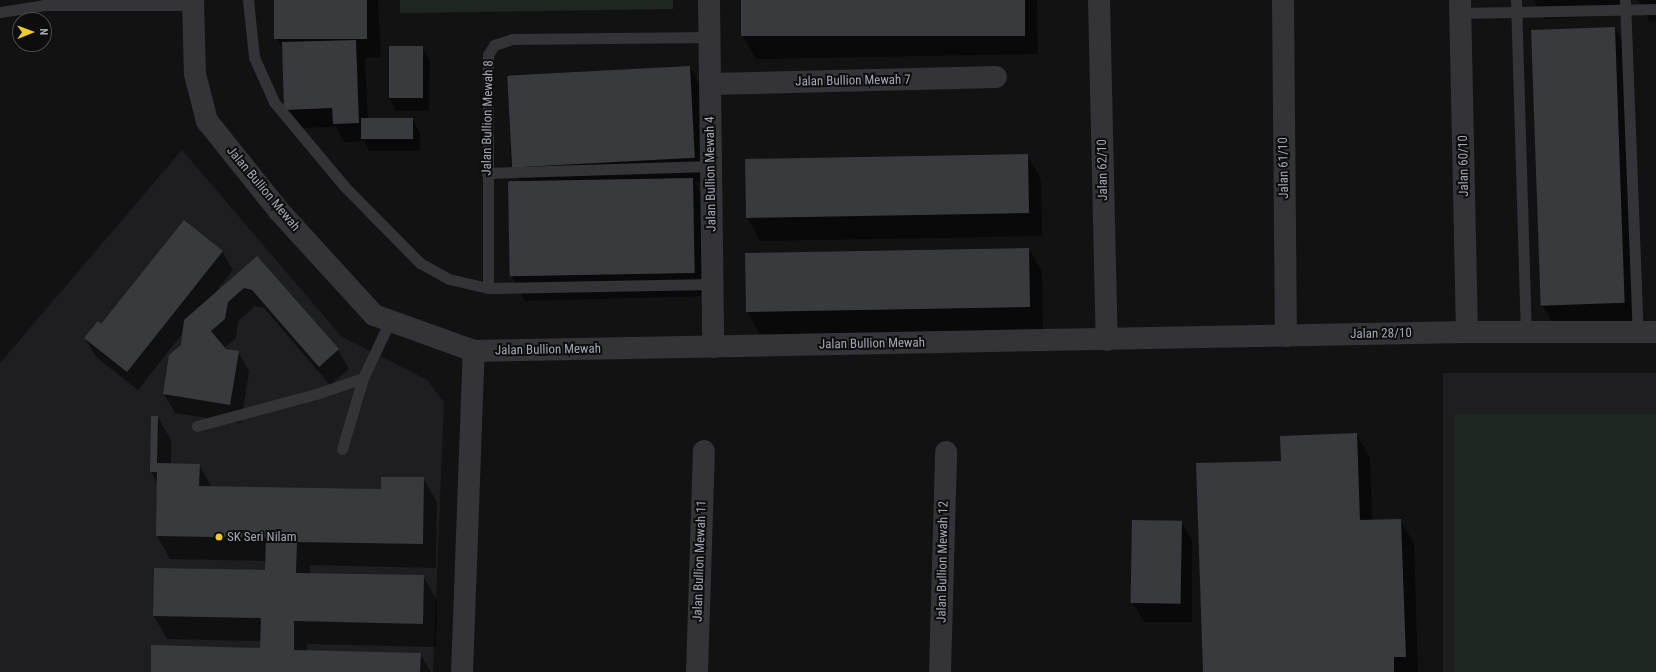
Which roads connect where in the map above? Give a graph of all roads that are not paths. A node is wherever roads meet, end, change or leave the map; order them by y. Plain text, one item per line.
1 (248, 0) edge
2 (709, 0) edge
3 (1099, 0) edge
4 (1283, 0) edge
5 (1516, 0) edge
6 (193, 2) edge
7 (46, 3) edge
8 (1626, 5) edge
9 (1460, 6) edge
10 (1656, 9) edge
11 (0, 12) edge
12 (1516, 12) junction
13 (709, 37) junction
14 (996, 77) dead end
15 (710, 84) junction
16 (711, 166) junction
17 (487, 173) junction
18 (712, 284) junction
19 (488, 288) junction
20 (389, 323) junction
21 (1467, 332) junction
22 (1526, 332) junction
23 (1647, 332) edge
24 (1286, 336) junction
25 (1107, 340) junction
26 (713, 347) junction
27 (474, 351) junction
28 (363, 378) junction
29 (197, 426) dead end
30 (342, 449) dead end
31 (704, 451) dead end
32 (946, 452) dead end
33 (462, 672) edge
34 (697, 672) edge
35 (940, 672) edge

1 - 19 lane
2 - 13 street, Jalan Bullion Mewah 4
3 - 25 street, Jalan 62/10
4 - 24 street, Jalan 61/10
5 - 12 lane
6 - 7 lane
6 - 20 street, Jalan Bullion Mewah
7 - 11 lane
8 - 10 lane
8 - 12 lane
8 - 23 lane
9 - 12 lane
9 - 21 street, Jalan 60/10
12 - 22 lane
13 - 15 street, Jalan Bullion Mewah 4
13 - 17 lane, Jalan Bullion Mewah 8
14 - 15 street, Jalan Bullion Mewah 7
15 - 16 street, Jalan Bullion Mewah 4
16 - 17 lane
16 - 18 street, Jalan Bullion Mewah 4
17 - 19 lane, Jalan Bullion Mewah 8
18 - 19 lane
18 - 26 street, Jalan Bullion Mewah 4
20 - 27 street, Jalan Bullion Mewah
20 - 28 lane
21 - 22 street, Jalan 28/10
21 - 24 street, Jalan 28/10
22 - 23 street, Jalan 28/10
24 - 25 street, Jalan 28/10
25 - 26 street, Jalan Bullion Mewah
26 - 27 street, Jalan Bullion Mewah
27 - 33 street
28 - 29 lane
28 - 30 lane
31 - 34 street, Jalan Bullion Mewah 11
32 - 35 street, Jalan Bullion Mewah 12

